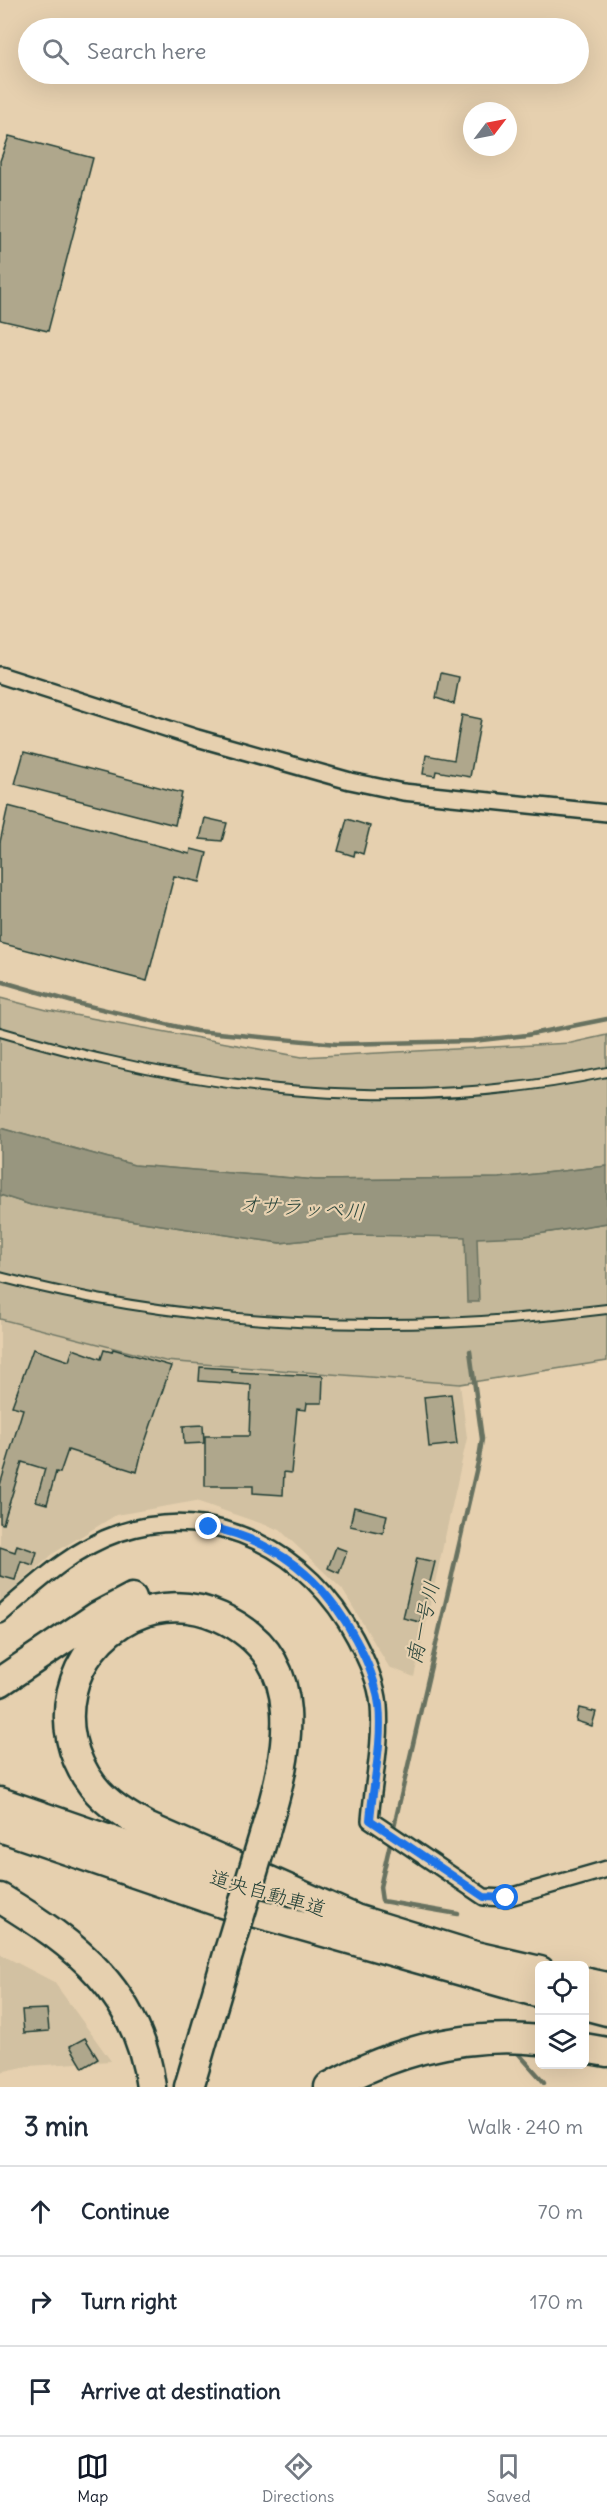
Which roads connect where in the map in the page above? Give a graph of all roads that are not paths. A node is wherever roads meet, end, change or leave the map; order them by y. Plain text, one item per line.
1 (0, 675) edge
2 (607, 813) edge
3 (0, 1032) edge
4 (607, 1072) edge
5 (0, 1277) edge
6 (607, 1309) edge
7 (0, 1615) edge
8 (0, 1682) edge
9 (0, 1802) edge
10 (0, 1827) edge
11 (272, 1835) junction
12 (607, 1869) edge
13 (0, 1898) edge
14 (351, 1917) junction
15 (235, 1953) junction
16 (535, 1970) edge
17 (589, 1983) edge
18 (607, 1987) edge
19 (535, 1992) edge
20 (589, 2006) edge
21 (607, 2011) edge
22 (535, 2040) edge
23 (589, 2049) edge
24 (607, 2052) edge
25 (151, 2087) edge
26 (189, 2087) edge
27 (205, 2087) edge
28 (329, 2087) edge

1 - 2 street
3 - 4 lane
5 - 6 lane
7 - 12 street
8 - 11 highway
9 - 14 highway, 道央自動車道
10 - 19 highway, 道央自動車道
11 - 14 highway
11 - 15 highway, bridge
13 - 25 highway
14 - 16 highway, 道央自動車道
15 - 26 highway
15 - 27 highway
17 - 18 highway
20 - 21 highway
22 - 28 highway
23 - 24 highway

